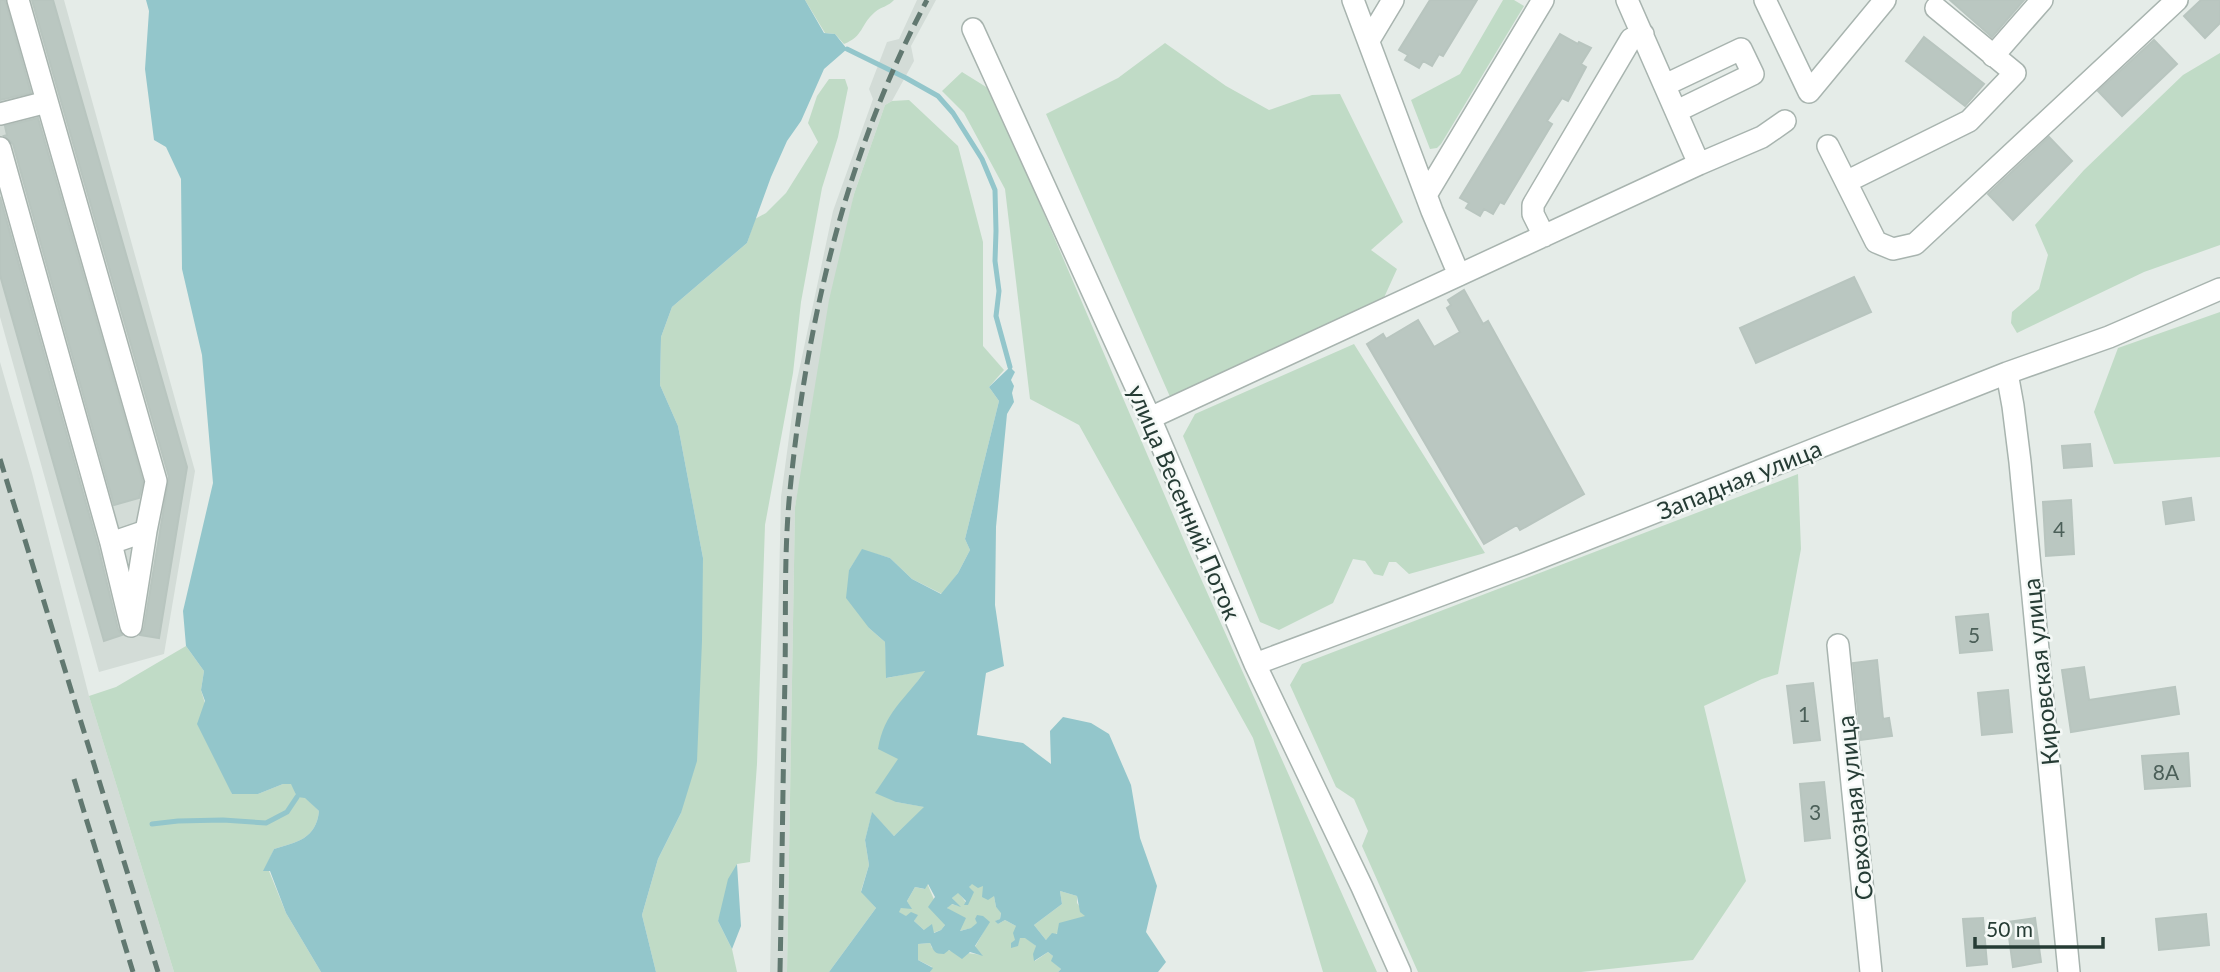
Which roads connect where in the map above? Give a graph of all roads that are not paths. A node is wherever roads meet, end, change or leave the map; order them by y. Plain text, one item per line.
1 (18, 0) edge
2 (1353, 0) edge
3 (1393, 0) edge
4 (1543, 0) edge
5 (1627, 0) edge
6 (1765, 0) edge
7 (1885, 0) edge
8 (2042, 0) edge
9 (2170, 3) edge
10 (1936, 8) dead end
11 (973, 29) dead end
12 (1643, 34) junction
13 (1369, 40) junction
14 (1993, 56) junction
15 (1665, 85) junction
16 (47, 102) junction
17 (1677, 111) junction
18 (0, 114) edge
19 (1786, 121) dead end
20 (1828, 146) dead end
21 (0, 148) edge
22 (1699, 164) junction
23 (1846, 182) junction
24 (1426, 195) junction
25 (1544, 236) junction
26 (1459, 275) junction
27 (2220, 289) edge
28 (2007, 373) junction
29 (1150, 418) junction
30 (146, 531) junction
31 (111, 543) junction
32 (1838, 645) dead end
33 (1255, 664) junction
34 (1400, 972) edge
35 (1871, 972) edge
36 (2069, 972) edge

1 - 16 street
2 - 13 street
3 - 13 street
4 - 24 street
5 - 12 street
6 - 7 street
8 - 14 street
9 - 23 street
10 - 14 street
11 - 29 street, улица Весенний Поток
12 - 15 street
12 - 25 street
13 - 24 street
14 - 23 street
15 - 17 street
15 - 17 street
16 - 18 street
16 - 30 street
17 - 22 street
19 - 22 street
20 - 23 street
21 - 31 street
22 - 25 street
24 - 26 street
25 - 26 street
26 - 29 street
27 - 28 street, Западная улица
28 - 33 street, Западная улица
28 - 36 street, Кировская улица
29 - 33 street, улица Весенний Поток
30 - 31 street
30 - 31 street
32 - 35 street, Совхозная улица
33 - 34 street, улица Весенний Поток

